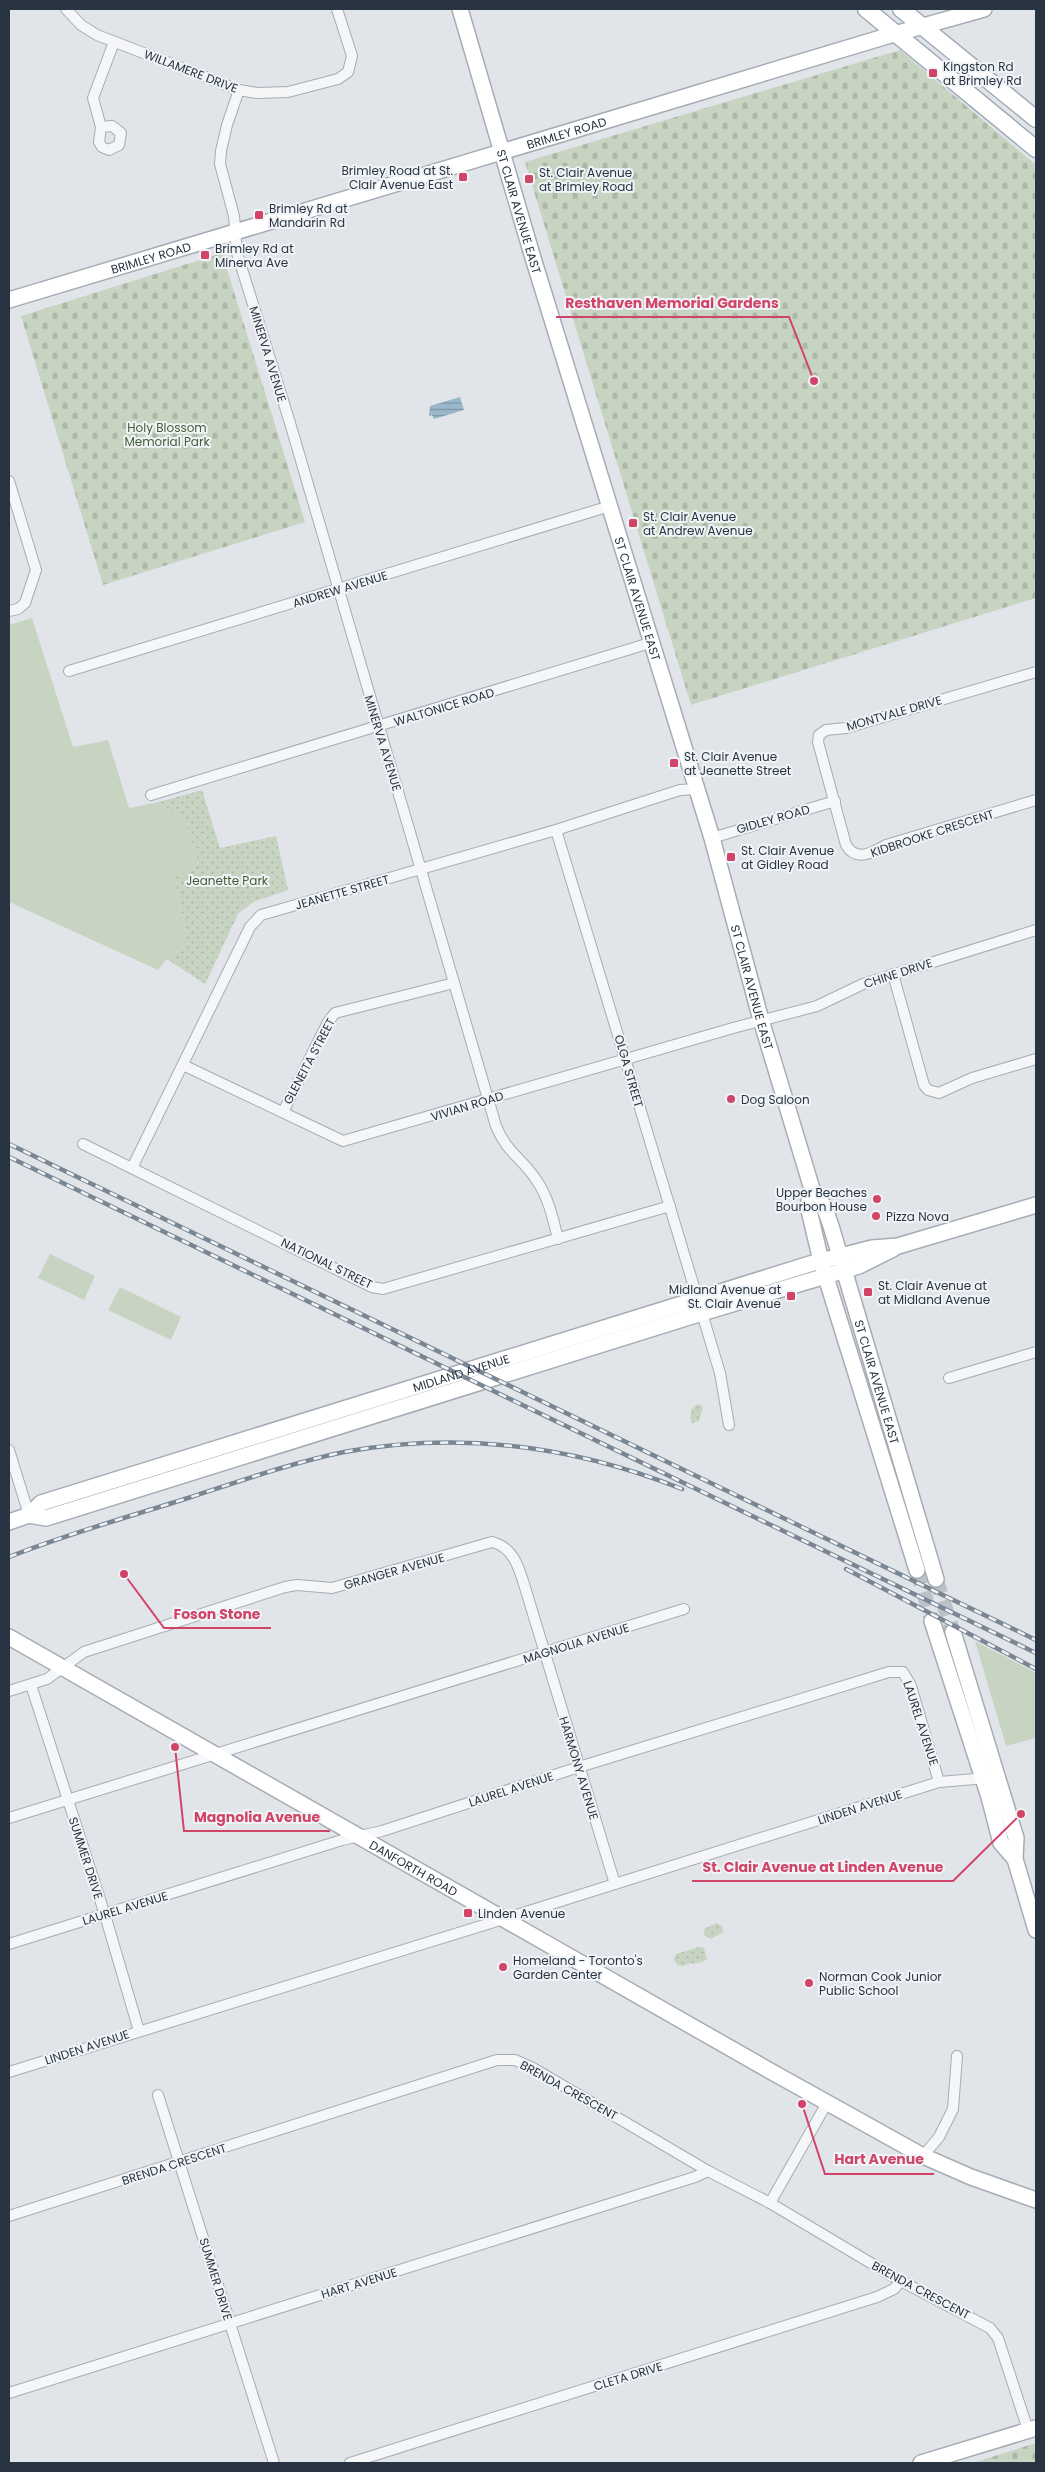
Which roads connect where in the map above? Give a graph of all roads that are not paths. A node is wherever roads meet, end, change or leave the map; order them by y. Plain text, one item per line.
1 (66, 9) edge
2 (337, 9) edge
3 (460, 9) edge
4 (866, 9) edge
5 (901, 9) edge
6 (984, 9) edge
7 (924, 27) junction
8 (897, 33) junction
9 (114, 42) junction
10 (239, 90) junction
11 (1036, 119) edge
12 (101, 128) dead end
13 (1036, 148) edge
14 (502, 153) junction
15 (235, 232) junction
16 (9, 300) edge
17 (9, 481) edge
18 (610, 506) junction
19 (337, 590) junction
20 (9, 611) edge
21 (650, 643) junction
22 (70, 671) dead end
23 (1036, 672) edge
24 (378, 728) junction
25 (696, 789) junction
26 (152, 796) dead end
27 (1036, 800) edge
28 (835, 801) junction
29 (556, 830) junction
30 (712, 838) junction
31 (421, 870) junction
32 (1036, 930) edge
33 (893, 974) junction
34 (454, 983) junction
35 (761, 1020) junction
36 (1036, 1059) edge
37 (626, 1060) junction
38 (183, 1065) junction
39 (489, 1100) junction
40 (282, 1112) junction
41 (83, 1144) dead end
42 (132, 1168) junction
43 (812, 1189) junction
44 (1036, 1205) edge
45 (670, 1206) junction
46 (558, 1239) junction
47 (841, 1263) junction
48 (823, 1268) junction
49 (700, 1306) junction
50 (1036, 1352) edge
51 (949, 1378) dead end
52 (729, 1425) dead end
53 (9, 1450) edge
54 (30, 1515) junction
55 (9, 1522) edge
56 (917, 1570) tunnel mouth
57 (936, 1579) tunnel mouth
58 (684, 1609) dead end
59 (932, 1621) tunnel mouth
60 (953, 1632) tunnel mouth
61 (9, 1637) edge
62 (544, 1652) junction
63 (63, 1668) junction
64 (31, 1685) junction
65 (9, 1691) edge
66 (214, 1755) junction
67 (578, 1767) junction
68 (982, 1778) junction
69 (998, 1779) junction
70 (939, 1782) junction
71 (68, 1800) junction
72 (9, 1818) edge
73 (358, 1836) junction
74 (1015, 1859) junction
75 (615, 1884) junction
76 (105, 1915) junction
77 (504, 1919) junction
78 (1036, 1930) edge
79 (9, 1944) edge
80 (139, 2031) junction
81 (957, 2056) dead end
82 (9, 2072) edge
83 (158, 2095) dead end
84 (827, 2103) junction
85 (922, 2156) junction
86 (179, 2162) junction
87 (708, 2171) junction
88 (1036, 2200) edge
89 (770, 2203) junction
90 (9, 2216) edge
91 (902, 2281) junction
92 (230, 2323) junction
93 (9, 2393) edge
94 (1032, 2429) edge
95 (274, 2463) edge
96 (350, 2463) edge
97 (921, 2463) edge

1 - 9 street, WILLAMERE DRIVE
2 - 10 street, WILLAMERE DRIVE
3 - 14 main road, ST CLAIR AVENUE EAST
4 - 8 main road
5 - 7 main road
6 - 7 main road, BRIMLEY ROAD
7 - 8 main road, BRIMLEY ROAD
7 - 11 main road
8 - 13 main road
8 - 14 main road, BRIMLEY ROAD
9 - 10 street, WILLAMERE DRIVE
9 - 12 street
10 - 15 street, MINERVA AVENUE
14 - 15 main road, BRIMLEY ROAD
14 - 18 main road, ST CLAIR AVENUE EAST
15 - 16 main road, BRIMLEY ROAD
15 - 19 street, MINERVA AVENUE
17 - 20 street
18 - 19 street, ANDREW AVENUE
18 - 21 main road, ST CLAIR AVENUE EAST
19 - 22 street, ANDREW AVENUE
19 - 24 street, MINERVA AVENUE
21 - 24 street, WALTONICE ROAD
21 - 25 main road, ST CLAIR AVENUE EAST
23 - 28 street, MONTVALE DRIVE
24 - 26 street, WALTONICE ROAD
24 - 31 street, MINERVA AVENUE
25 - 29 street, JEANETTE STREET
25 - 30 main road, ST CLAIR AVENUE EAST
27 - 28 street, KIDBROOKE CRESCENT
28 - 30 street, GIDLEY ROAD
29 - 31 street, JEANETTE STREET
29 - 37 street, OLGA STREET
30 - 35 main road, ST CLAIR AVENUE EAST
31 - 34 street, MINERVA AVENUE
31 - 38 street, JEANETTE STREET
32 - 33 street, CHINE DRIVE
33 - 35 street, CHINE DRIVE
33 - 36 street
34 - 39 street, MINERVA AVENUE
34 - 40 street, GLENEITA STREET
35 - 37 street, VIVIAN ROAD
35 - 43 main road, ST CLAIR AVENUE EAST
37 - 39 street, VIVIAN ROAD
37 - 45 street, OLGA STREET
38 - 40 street, VIVIAN ROAD
38 - 42 street, JEANETTE STREET
39 - 40 street, VIVIAN ROAD
39 - 46 street, MINERVA AVENUE
41 - 42 street, NATIONAL STREET
42 - 46 street, NATIONAL STREET
43 - 47 main road, ST CLAIR AVENUE EAST
43 - 48 main road, ST CLAIR AVENUE EAST
44 - 47 main road, MIDLAND AVENUE
45 - 46 street, NATIONAL STREET
45 - 49 street, OLGA STREET
47 - 48 main road, MIDLAND AVENUE
47 - 57 main road, ST CLAIR AVENUE EAST
48 - 49 main road, MIDLAND AVENUE
48 - 56 main road, ST CLAIR AVENUE EAST
49 - 52 street, OLGA STREET
49 - 54 main road, MIDLAND AVENUE
50 - 51 street
53 - 54 street
54 - 55 main road, MIDLAND AVENUE
58 - 62 street, MAGNOLIA AVENUE
59 - 68 main road
60 - 69 main road
61 - 63 main road, DANFORTH ROAD
62 - 63 street, GRANGER AVENUE
62 - 66 street, MAGNOLIA AVENUE
62 - 67 street, HARMONY AVENUE
63 - 64 street, GRANGER AVENUE
63 - 66 main road, DANFORTH ROAD
64 - 65 street, GRANGER AVENUE
64 - 71 street, SUMMER DRIVE
66 - 71 street, MAGNOLIA AVENUE
66 - 73 main road, DANFORTH ROAD
67 - 70 street, LAUREL AVENUE
67 - 73 street, LAUREL AVENUE
67 - 75 street, HARMONY AVENUE
68 - 69 street, LINDEN AVENUE
68 - 70 street, LINDEN AVENUE
68 - 74 main road
69 - 74 main road
70 - 75 street, LINDEN AVENUE
71 - 72 street, MAGNOLIA AVENUE
71 - 76 street, SUMMER DRIVE
73 - 76 street, LAUREL AVENUE
73 - 77 main road, DANFORTH ROAD
74 - 78 main road
75 - 77 street, LINDEN AVENUE
76 - 79 street, LAUREL AVENUE
76 - 80 street, SUMMER DRIVE
77 - 80 street, LINDEN AVENUE
77 - 84 main road, DANFORTH ROAD
80 - 82 street, LINDEN AVENUE
81 - 85 street
83 - 86 street, SUMMER DRIVE
84 - 85 main road, DANFORTH ROAD
84 - 89 street
85 - 88 main road, DANFORTH ROAD
86 - 87 street, BRENDA CRESCENT
86 - 90 street, BRENDA CRESCENT
86 - 92 street, SUMMER DRIVE
87 - 89 street, BRENDA CRESCENT
87 - 92 street, HART AVENUE
89 - 91 street, BRENDA CRESCENT
91 - 94 street, BRENDA CRESCENT
91 - 96 street, CLETA DRIVE
92 - 93 street, HART AVENUE
92 - 95 street, SUMMER DRIVE
94 - 97 main road

